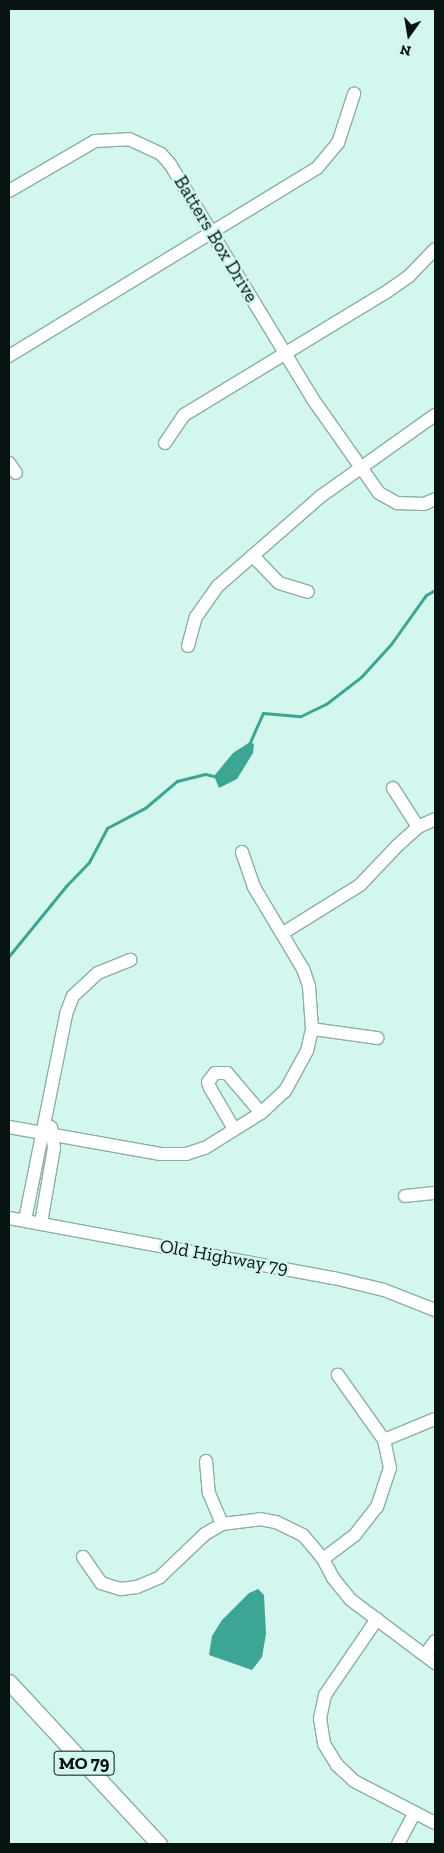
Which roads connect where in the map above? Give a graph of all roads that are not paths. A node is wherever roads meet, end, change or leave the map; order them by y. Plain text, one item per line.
1 (354, 94) dead end
2 (9, 191) edge
3 (212, 232) junction
4 (435, 249) edge
5 (285, 354) junction
6 (9, 356) edge
7 (435, 415) edge
8 (165, 443) dead end
9 (361, 468) junction
10 (435, 499) edge
11 (253, 556) junction
12 (308, 592) dead end
13 (188, 646) dead end
14 (393, 788) dead end
15 (435, 819) edge
16 (418, 827) junction
17 (242, 852) dead end
18 (283, 933) junction
19 (130, 960) dead end
20 (312, 1029) junction
21 (377, 1038) dead end
22 (261, 1113) junction
23 (9, 1127) edge
24 (234, 1129) junction
25 (47, 1134) junction
26 (435, 1193) edge
27 (404, 1196) dead end
28 (9, 1218) edge
29 (25, 1220) junction
30 (41, 1223) junction
31 (435, 1310) edge
32 (338, 1375) dead end
33 (435, 1419) edge
34 (384, 1440) junction
35 (206, 1461) dead end
36 (222, 1524) junction
37 (83, 1557) dead end
38 (324, 1559) junction
39 (377, 1619) junction
40 (435, 1641) edge
41 (430, 1659) edge
42 (9, 1682) edge
43 (414, 1814) junction
44 (435, 1823) edge
45 (159, 1844) edge
46 (398, 1844) edge

1 - 3 street
2 - 3 street, Batters Box Drive
3 - 5 street, Batters Box Drive
3 - 6 street
4 - 5 street
5 - 8 street
5 - 9 street, Batters Box Drive
7 - 9 street
9 - 10 street, Batters Box Drive
9 - 11 street
11 - 12 street
11 - 13 street
14 - 16 street
15 - 16 street
16 - 18 street
17 - 18 street
18 - 20 street
19 - 25 street
20 - 21 street
20 - 22 street
22 - 24 street
22 - 24 street
23 - 25 street
24 - 25 street
25 - 29 street
25 - 30 street
26 - 27 street
28 - 29 street, Old Highway 79
29 - 30 street, Old Highway 79
30 - 31 street, Old Highway 79
32 - 34 street
33 - 34 street
34 - 38 street
35 - 36 street
36 - 37 street
36 - 38 street
38 - 39 street
39 - 41 street
39 - 43 street
40 - 41 street
42 - 45 main road, MO 79
43 - 44 street
43 - 46 street

